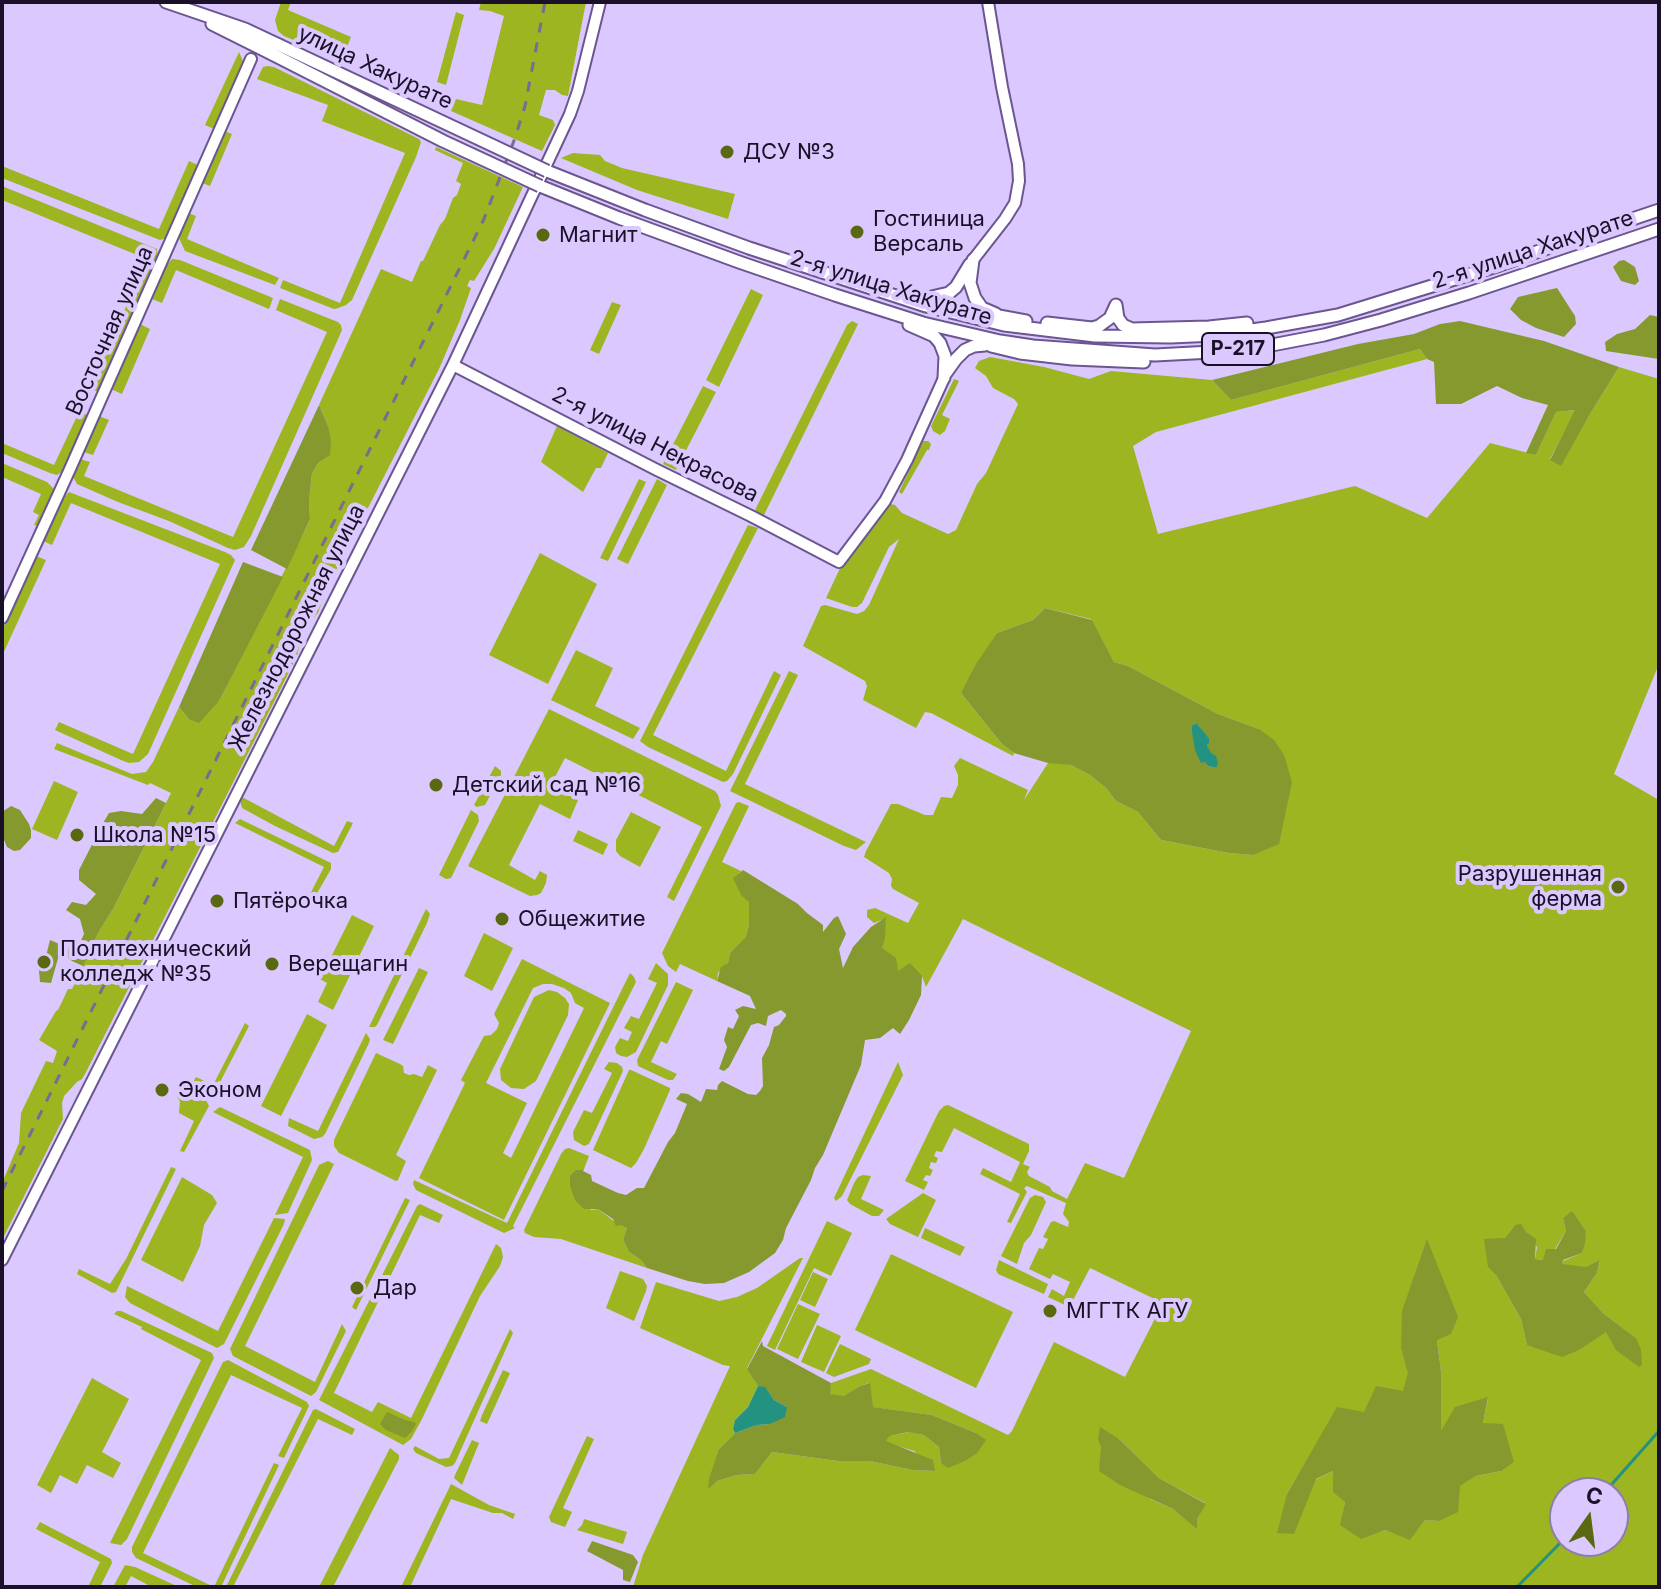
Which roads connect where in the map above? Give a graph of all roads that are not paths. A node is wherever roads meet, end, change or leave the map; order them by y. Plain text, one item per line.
1 (166, 2) edge
2 (600, 2) edge
3 (988, 2) edge
4 (183, 9) junction
5 (241, 38) junction
6 (275, 51) junction
7 (251, 59) junction
8 (547, 171) joint
9 (540, 186) joint
10 (1659, 210) edge
11 (1659, 229) edge
12 (976, 256) junction
13 (859, 285) junction
14 (927, 298) junction
15 (854, 301) junction
16 (1368, 307) junction
17 (1004, 319) junction
18 (1092, 328) junction
19 (918, 329) junction
20 (1132, 329) junction
21 (985, 345) junction
22 (1000, 345) junction
23 (453, 365) junction
24 (944, 378) junction
25 (2, 618) edge
26 (2, 1260) edge

1 - 4 main road, улица Хакурате
2 - 23 main road, Железнодорожная улица
3 - 12 main road
4 - 5 main road, улица Хакурате
4 - 6 main road, улица Хакурате
5 - 6 main road, улица Хакурате
5 - 7 main road
6 - 7 main road
6 - 8 main road, улица Хакурате, bridge
6 - 9 main road, улица Хакурате, bridge
7 - 25 main road, Восточная улица
8 - 13 main road, 2-я улица Хакурате / Р-217
9 - 15 main road, 2-я улица Хакурате / Р-217
10 - 16 main road, 2-я улица Хакурате / Р-217
11 - 22 main road, 2-я улица Хакурате / Р-217
12 - 14 main road
12 - 17 main road
13 - 14 main road
13 - 17 main road, 2-я улица Хакурате / Р-217
14 - 17 main road
15 - 19 main road
15 - 22 main road, 2-я улица Хакурате / Р-217
16 - 17 main road, 2-я улица Хакурате / Р-217
16 - 20 main road
17 - 18 main road
18 - 20 main road
18 - 20 main road
19 - 21 main road
19 - 24 main road
21 - 22 main road
21 - 24 main road
23 - 24 main road, 2-я улица Некрасова
23 - 26 main road, Железнодорожная улица

